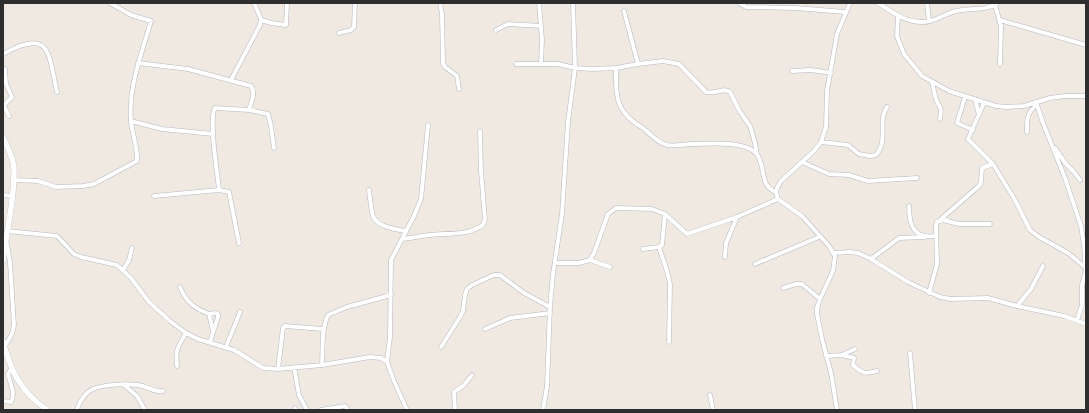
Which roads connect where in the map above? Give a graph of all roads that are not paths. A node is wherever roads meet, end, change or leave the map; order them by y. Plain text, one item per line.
1 (110, 3) edge
2 (254, 3) edge
3 (287, 3) edge
4 (355, 3) edge
5 (440, 3) edge
6 (539, 3) edge
7 (573, 3) edge
8 (739, 3) edge
9 (850, 3) edge
10 (878, 3) edge
11 (927, 3) edge
12 (997, 4) edge
13 (624, 11) dead end
14 (845, 12) junction
15 (898, 16) junction
16 (261, 20) junction
17 (1000, 20) junction
18 (929, 21) junction
19 (541, 26) junction
20 (496, 30) dead end
21 (339, 33) dead end
22 (1086, 45) edge
23 (3, 54) edge
24 (138, 63) junction
25 (516, 64) dead end
26 (541, 64) junction
27 (638, 64) junction
28 (1000, 64) dead end
29 (575, 68) junction
30 (616, 68) junction
31 (5, 69) dead end
32 (792, 71) dead end
33 (831, 72) junction
34 (231, 80) junction
35 (932, 82) junction
36 (460, 89) dead end
37 (57, 92) dead end
38 (965, 96) junction
39 (1086, 97) edge
40 (975, 99) junction
41 (984, 103) junction
42 (1037, 103) junction
43 (3, 104) edge
44 (887, 107) dead end
45 (249, 110) junction
46 (979, 115) junction
47 (9, 116) dead end
48 (940, 119) dead end
49 (131, 120) junction
50 (428, 125) dead end
51 (972, 130) junction
52 (480, 131) dead end
53 (1026, 132) dead end
54 (213, 134) junction
55 (3, 137) edge
56 (821, 142) junction
57 (1051, 143) junction
58 (274, 148) dead end
59 (757, 155) junction
60 (802, 162) junction
61 (993, 164) junction
62 (917, 178) dead end
63 (13, 180) junction
64 (1080, 180) dead end
65 (220, 190) junction
66 (369, 190) dead end
67 (776, 192) junction
68 (3, 195) edge
69 (12, 196) junction
70 (154, 196) dead end
71 (778, 198) junction
72 (909, 206) dead end
73 (665, 214) junction
74 (737, 217) junction
75 (939, 220) junction
76 (990, 224) dead end
77 (405, 231) junction
78 (6, 234) junction
79 (936, 236) junction
80 (819, 237) junction
81 (924, 237) junction
82 (402, 239) junction
83 (239, 243) dead end
84 (132, 248) dead end
85 (659, 248) junction
86 (643, 249) dead end
87 (833, 253) junction
88 (725, 256) dead end
89 (871, 259) junction
90 (3, 260) edge
91 (590, 260) junction
92 (556, 263) junction
93 (755, 264) dead end
94 (1043, 266) dead end
95 (610, 267) dead end
96 (123, 270) junction
97 (1086, 270) edge
98 (180, 288) dead end
99 (783, 288) dead end
100 (929, 293) junction
101 (391, 296) junction
102 (820, 299) junction
103 (1017, 306) junction
104 (550, 307) junction
105 (240, 312) dead end
106 (209, 314) junction
107 (550, 314) junction
108 (1077, 320) junction
109 (1086, 324) edge
110 (324, 329) junction
111 (485, 329) dead end
112 (213, 332) junction
113 (186, 333) junction
114 (210, 342) junction
115 (669, 342) dead end
116 (4, 344) edge
117 (441, 346) dead end
118 (226, 347) junction
119 (855, 349) dead end
120 (910, 353) dead end
121 (842, 355) junction
122 (826, 356) junction
123 (387, 362) junction
124 (322, 364) junction
125 (177, 366) dead end
126 (294, 367) junction
127 (11, 369) junction
128 (278, 369) junction
129 (877, 371) dead end
130 (472, 376) dead end
131 (124, 385) junction
132 (163, 391) dead end
133 (710, 395) dead end
134 (3, 401) edge
135 (44, 409) edge
136 (77, 410) edge
137 (145, 410) edge
138 (306, 410) edge
139 (321, 410) edge
140 (348, 410) edge
141 (407, 410) edge
142 (455, 410) edge
143 (543, 410) edge
144 (713, 410) edge
145 (837, 410) edge
146 (915, 410) edge

1 - 24 street
2 - 16 street
3 - 16 street
4 - 21 street
5 - 36 street
6 - 19 street
7 - 29 street
8 - 14 street
9 - 14 street
10 - 15 street
11 - 18 street
12 - 17 street
12 - 18 street
13 - 27 street
14 - 33 street
15 - 18 street
15 - 35 street
16 - 34 street
17 - 22 street
17 - 28 street
19 - 20 street
19 - 26 street
23 - 37 street
24 - 34 street
24 - 49 street
25 - 26 street
26 - 29 street
27 - 30 street
27 - 59 street
29 - 30 street
29 - 92 street
30 - 59 street
31 - 43 street
32 - 33 street
33 - 56 street
34 - 45 street
35 - 38 street
35 - 48 street
38 - 40 street
38 - 51 street
39 - 42 street
40 - 41 street
40 - 46 street
41 - 42 street
41 - 46 street
42 - 53 street
42 - 57 street
43 - 47 street
44 - 56 street
45 - 54 street
45 - 58 street
46 - 51 street
49 - 54 street
49 - 63 street
50 - 77 street
51 - 61 street
52 - 82 street
54 - 65 street
55 - 63 street
56 - 60 street
57 - 64 street
57 - 97 street
59 - 67 street
60 - 62 street
60 - 67 street
61 - 75 street
61 - 97 street
63 - 69 street
65 - 70 street
65 - 83 street
66 - 77 street
67 - 71 street
68 - 69 street
69 - 78 street
71 - 74 street
71 - 80 street
72 - 81 street
73 - 74 street
73 - 85 street
73 - 91 street
74 - 88 street
75 - 76 street
75 - 79 street
77 - 82 street
78 - 90 street
78 - 96 street
78 - 116 street
79 - 81 street
79 - 100 street
80 - 87 street
80 - 93 street
81 - 89 street
82 - 101 street
84 - 96 street
85 - 86 street
85 - 115 street
87 - 89 street
87 - 102 street
89 - 100 street
91 - 92 street
91 - 95 street
92 - 104 street
94 - 103 street
96 - 113 street
97 - 108 street
98 - 106 street
99 - 102 street
100 - 103 street
101 - 110 street
101 - 123 street
102 - 122 street
103 - 108 street
104 - 107 street
104 - 117 street
105 - 118 street
106 - 112 street
106 - 112 street
107 - 111 street
107 - 143 street
108 - 109 street
110 - 124 street
110 - 128 street
112 - 114 street
113 - 114 street
113 - 125 street
114 - 118 street
116 - 127 street
118 - 128 street
119 - 121 street
120 - 146 street
121 - 122 street
121 - 129 street
122 - 145 street
123 - 124 street
123 - 141 street
124 - 126 street
126 - 128 street
126 - 138 street
127 - 134 street
127 - 135 street
130 - 142 street
131 - 132 street
131 - 136 street
131 - 137 street
133 - 144 street
139 - 140 street

